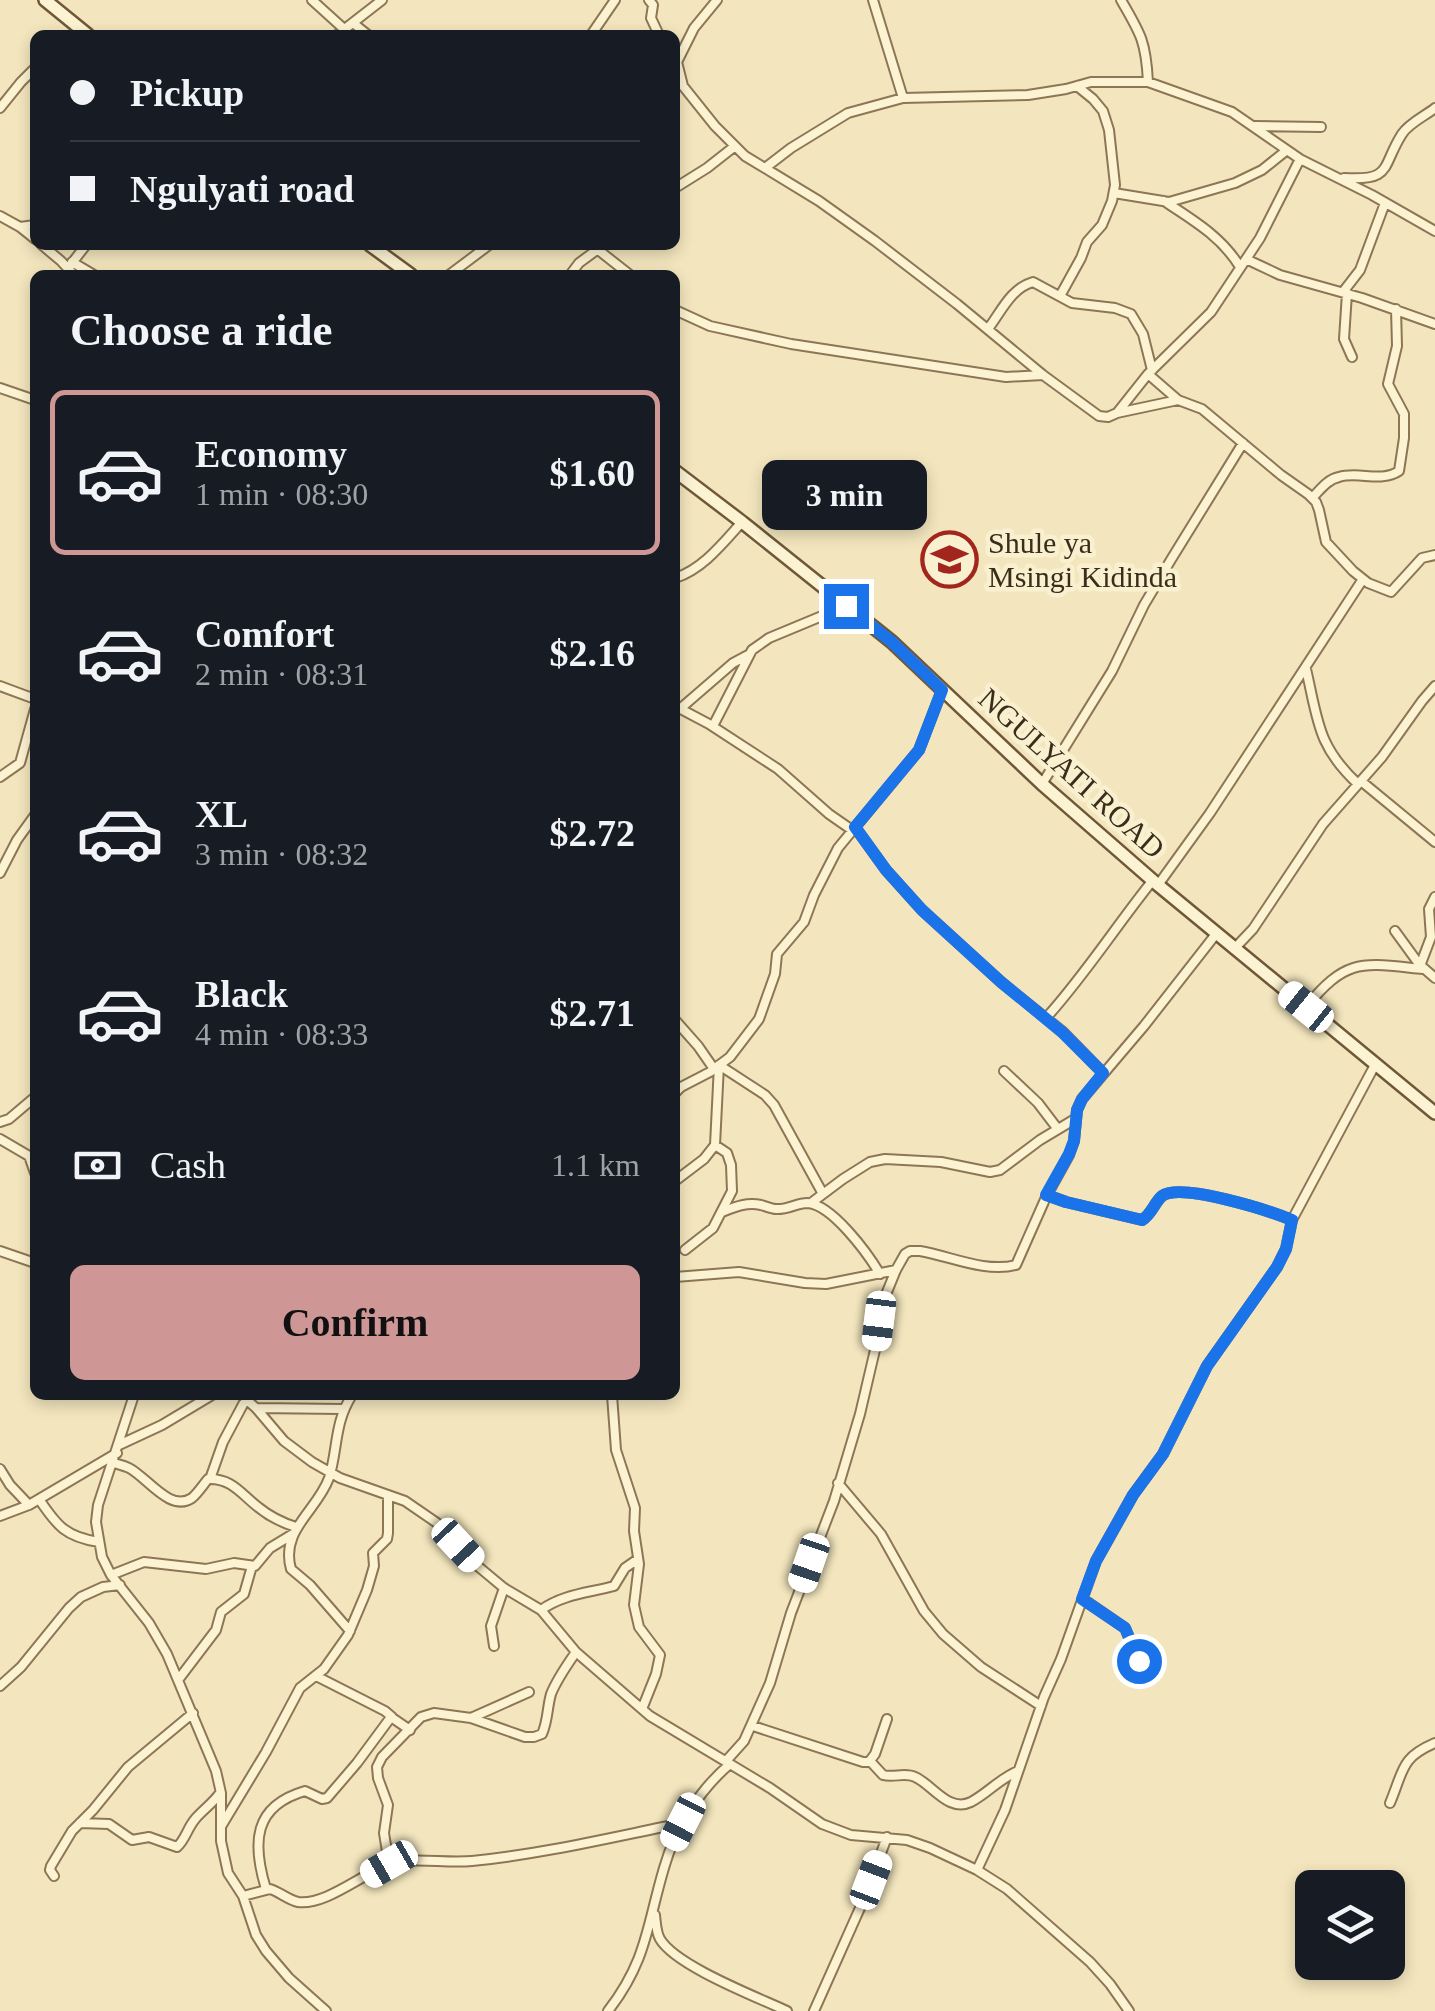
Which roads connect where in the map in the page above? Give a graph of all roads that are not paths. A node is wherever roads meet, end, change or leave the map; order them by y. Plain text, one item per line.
1 (45, 0) edge
2 (312, 0) edge
3 (382, 0) edge
4 (615, 0) edge
5 (649, 0) edge
6 (717, 0) edge
7 (873, 0) edge
8 (1121, 0) edge
9 (352, 23) junction
10 (72, 30) edge
11 (338, 30) edge
12 (343, 30) edge
13 (361, 30) edge
14 (594, 30) edge
15 (657, 30) edge
16 (680, 54) edge
17 (30, 73) edge
18 (680, 76) edge
19 (1148, 82) junction
20 (1077, 86) junction
21 (903, 98) junction
22 (0, 108) edge
23 (1435, 108) edge
24 (1254, 126) junction
25 (1321, 127) dead end
26 (735, 146) junction
27 (1287, 150) junction
28 (1300, 159) junction
29 (765, 168) junction
30 (1336, 178) junction
31 (680, 185) edge
32 (1114, 193) junction
33 (1164, 201) junction
34 (1385, 202) junction
35 (0, 216) edge
36 (30, 226) edge
37 (20, 227) junction
38 (1435, 231) edge
39 (30, 235) edge
40 (48, 250) edge
41 (380, 250) edge
42 (482, 250) edge
43 (596, 250) edge
44 (602, 250) edge
45 (1246, 258) junction
46 (1240, 267) junction
47 (71, 268) edge
48 (405, 270) edge
49 (456, 270) edge
50 (575, 270) edge
51 (624, 270) edge
52 (1344, 293) junction
53 (1060, 296) junction
54 (1396, 308) junction
55 (680, 312) edge
56 (1435, 324) edge
57 (988, 330) junction
58 (1352, 357) dead end
59 (1150, 372) junction
60 (1043, 375) junction
61 (0, 388) edge
62 (30, 398) edge
63 (1178, 400) junction
64 (1116, 413) junction
65 (1244, 444) junction
66 (680, 475) edge
67 (1312, 498) junction
68 (742, 522) junction
69 (1435, 556) edge
70 (680, 576) edge
71 (1364, 579) junction
72 (846, 606) junction
73 (748, 655) junction
74 (1306, 669) junction
75 (0, 686) edge
76 (1435, 686) edge
77 (942, 690) junction
78 (30, 696) edge
79 (680, 705) edge
80 (680, 708) edge
81 (713, 726) junction
82 (30, 727) edge
83 (0, 777) edge
84 (1360, 782) junction
85 (1042, 784) junction
86 (30, 822) edge
87 (854, 828) junction
88 (1435, 842) edge
89 (0, 873) edge
90 (1156, 882) junction
91 (1435, 896) edge
92 (1395, 931) dead end
93 (1216, 934) junction
94 (1234, 949) junction
95 (1422, 967) junction
96 (1435, 978) edge
97 (1306, 1007) junction
98 (1046, 1018) junction
99 (680, 1026) edge
100 (1376, 1063) junction
101 (716, 1067) junction
102 (1004, 1071) dead end
103 (1103, 1073) junction
104 (680, 1090) edge
105 (30, 1101) edge
106 (1434, 1110) edge
107 (1075, 1119) junction
108 (0, 1122) edge
109 (1057, 1128) junction
110 (0, 1140) edge
111 (714, 1145) junction
112 (30, 1159) edge
113 (680, 1178) edge
114 (822, 1194) junction
115 (1046, 1195) junction
116 (811, 1203) junction
117 (722, 1212) junction
118 (1292, 1220) junction
119 (685, 1250) dead end
120 (0, 1252) edge
121 (30, 1261) edge
122 (896, 1270) junction
123 (880, 1274) junction
124 (680, 1277) edge
125 (133, 1400) edge
126 (204, 1400) edge
127 (243, 1400) edge
128 (249, 1400) edge
129 (349, 1400) edge
130 (612, 1400) edge
131 (256, 1408) junction
132 (343, 1409) junction
133 (118, 1449) junction
134 (114, 1464) junction
135 (0, 1469) edge
136 (330, 1472) junction
137 (210, 1478) junction
138 (838, 1483) junction
139 (388, 1496) junction
140 (40, 1498) junction
141 (29, 1504) junction
142 (0, 1516) edge
143 (295, 1530) junction
144 (100, 1542) junction
145 (638, 1559) junction
146 (252, 1566) junction
147 (111, 1574) junction
148 (120, 1585) junction
149 (504, 1588) junction
150 (1082, 1599) junction
151 (542, 1610) junction
152 (350, 1630) junction
153 (494, 1646) dead end
154 (576, 1652) junction
155 (1139, 1661) dead end
156 (316, 1676) junction
157 (178, 1680) junction
158 (0, 1686) edge
159 (528, 1692) dead end
160 (1041, 1706) junction
161 (642, 1709) junction
162 (192, 1713) junction
163 (392, 1717) junction
164 (471, 1718) junction
165 (887, 1720) dead end
166 (752, 1726) junction
167 (410, 1730) junction
168 (1435, 1743) edge
169 (870, 1761) junction
170 (728, 1763) junction
171 (1018, 1771) junction
172 (221, 1792) junction
173 (1390, 1803) dead end
174 (683, 1822) junction
175 (80, 1823) junction
176 (220, 1828) junction
177 (887, 1837) junction
178 (389, 1864) junction
179 (977, 1870) junction
180 (54, 1876) dead end
181 (266, 1889) junction
182 (243, 1896) junction
183 (654, 1911) junction
184 (326, 2011) edge
185 (608, 2011) edge
186 (787, 2011) edge
187 (814, 2011) edge
188 (1129, 2011) edge

1 - 10 main road
2 - 11 street
3 - 9 street
4 - 14 street
5 - 15 street
6 - 16 street
7 - 21 street
8 - 19 street
9 - 12 street
9 - 13 street
17 - 22 street
18 - 26 street
19 - 20 street
19 - 24 street
20 - 21 street
20 - 32 street
21 - 29 street
23 - 30 street
24 - 25 street
24 - 27 street
26 - 29 street
26 - 31 street
27 - 28 street
27 - 33 street
28 - 30 street
28 - 45 street
29 - 57 street
30 - 34 street
32 - 33 street
32 - 53 street
33 - 46 street
34 - 38 street
34 - 52 street
35 - 37 street
36 - 37 street
37 - 39 street
40 - 47 street
41 - 48 main road
42 - 49 street
43 - 50 street
44 - 51 street
45 - 46 street
45 - 52 street
46 - 59 street
52 - 54 street
52 - 58 street
53 - 57 street
53 - 59 street
54 - 56 street
54 - 67 street
55 - 60 street
57 - 60 street
59 - 63 street
59 - 64 street
60 - 64 street
61 - 62 street
63 - 64 street
63 - 65 street
65 - 67 street
65 - 85 street
66 - 68 main road, NGULYATI ROAD
67 - 71 street
68 - 70 street
68 - 72 main road, NGULYATI ROAD
69 - 71 street
71 - 74 street
72 - 73 street
72 - 77 main road, NGULYATI ROAD
73 - 79 street
73 - 81 street
74 - 84 street
74 - 90 street
75 - 78 street
76 - 84 street
77 - 85 main road, NGULYATI ROAD
77 - 87 street
80 - 81 street
81 - 87 street
82 - 83 street
84 - 88 street
84 - 94 street
85 - 90 main road, NGULYATI ROAD
86 - 89 street
87 - 98 street
87 - 101 street
90 - 93 main road, NGULYATI ROAD
90 - 98 street
91 - 95 street
92 - 95 street
93 - 94 main road, NGULYATI ROAD
93 - 103 street
94 - 97 main road, NGULYATI ROAD
95 - 96 street
95 - 97 street
97 - 100 main road, NGULYATI ROAD
98 - 103 street
99 - 101 street
100 - 106 main road, NGULYATI ROAD
100 - 118 street
101 - 104 street
101 - 111 street
101 - 114 street
102 - 109 street
103 - 107 street
105 - 108 street
107 - 109 street
107 - 115 street
109 - 114 street
110 - 112 street
111 - 113 street
111 - 117 street
114 - 116 street
115 - 118 street
115 - 122 street
116 - 117 street
116 - 123 street
117 - 119 street
118 - 150 street
120 - 121 street
122 - 123 street
122 - 138 street
123 - 124 street
125 - 133 street
126 - 133 street
127 - 137 street
128 - 131 street
129 - 132 street
130 - 145 street
131 - 132 street
131 - 136 street
132 - 136 street
133 - 134 street
133 - 140 street
134 - 137 street
134 - 144 street
135 - 141 street
136 - 139 street
136 - 143 street
137 - 143 street
138 - 160 street
138 - 166 street
139 - 149 street
139 - 152 street
140 - 141 street
140 - 144 street
141 - 142 street
143 - 146 street
143 - 152 street
144 - 147 street
145 - 151 street
145 - 161 street
146 - 147 street
146 - 157 street
147 - 148 street
148 - 157 street
148 - 158 street
149 - 151 street
149 - 153 street
150 - 155 street
150 - 160 street
151 - 154 street
152 - 156 street
154 - 161 street
154 - 164 street
156 - 163 street
156 - 176 street
157 - 162 street
159 - 164 street
160 - 171 street
161 - 170 street
162 - 172 street
162 - 175 street
163 - 167 street
163 - 181 street
164 - 167 street
165 - 169 street
166 - 169 street
166 - 170 street
167 - 178 street
168 - 173 street
169 - 171 street
170 - 174 street
170 - 177 street
171 - 179 street
172 - 175 street
172 - 176 street
174 - 178 street
174 - 183 street
175 - 180 street
176 - 182 street
177 - 179 street
177 - 187 street
178 - 181 street
179 - 188 street
181 - 182 street
182 - 184 street
183 - 185 street
183 - 186 street

